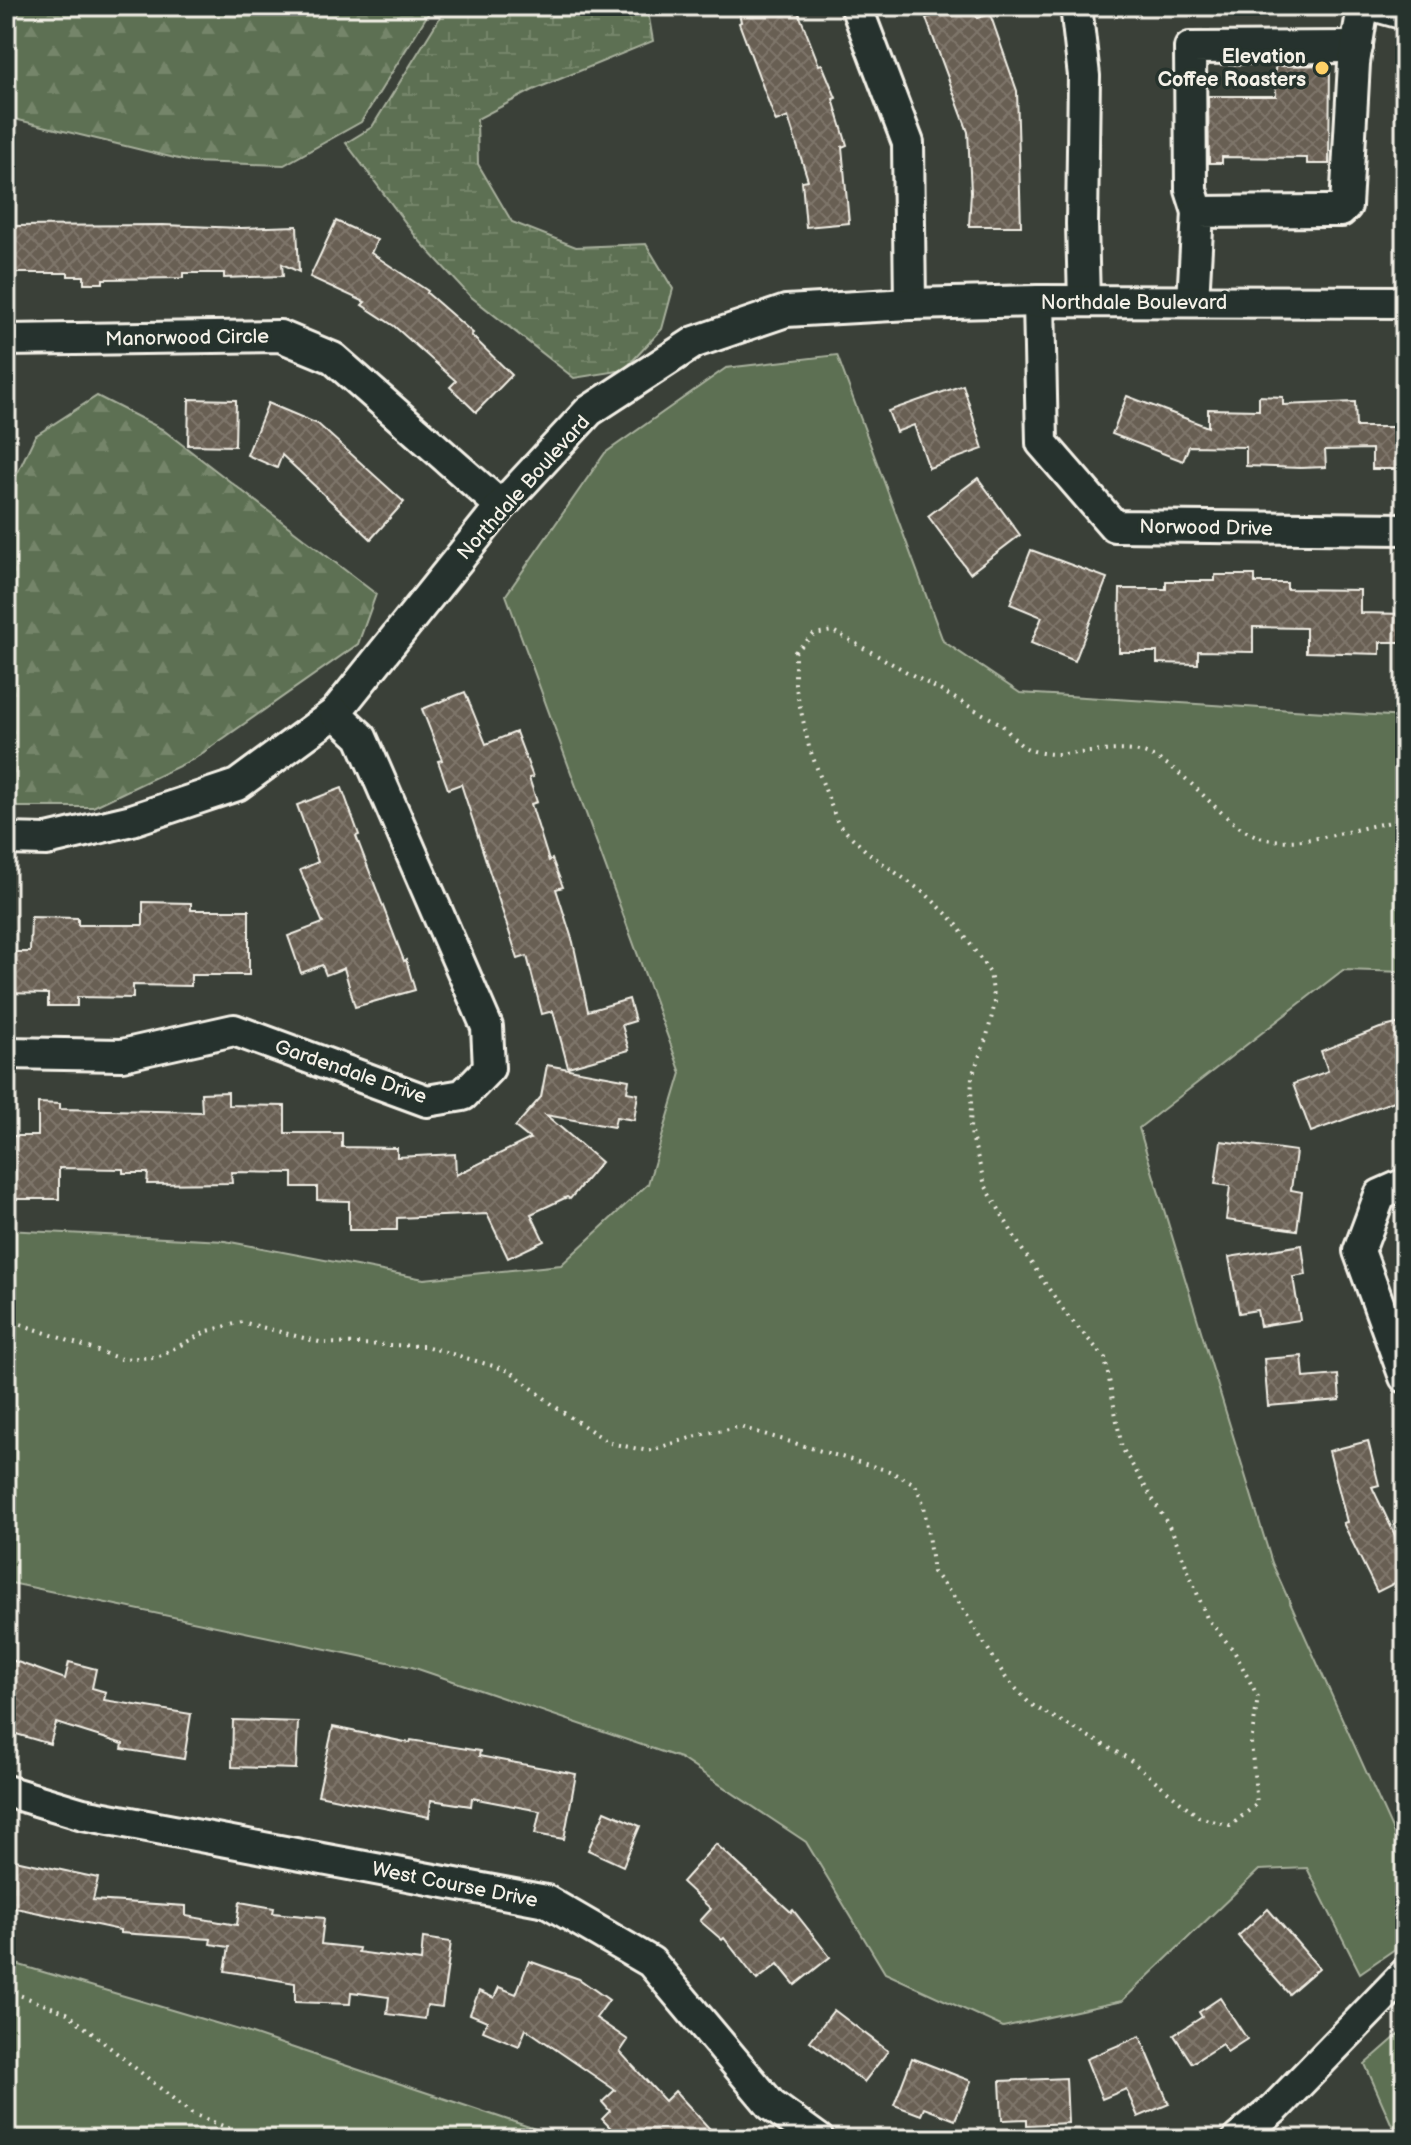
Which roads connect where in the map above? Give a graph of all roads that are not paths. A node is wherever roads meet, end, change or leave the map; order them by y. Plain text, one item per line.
1 (856, 6) edge
2 (1076, 6) edge
3 (1363, 6) edge
4 (1376, 6) edge
5 (1405, 14) edge
6 (1357, 47) junction
7 (1198, 212) junction
8 (1039, 301) junction
9 (1084, 301) junction
10 (1193, 301) junction
11 (1405, 302) edge
12 (910, 304) junction
13 (6, 340) edge
14 (501, 506) junction
15 (1405, 529) edge
16 (335, 713) junction
17 (6, 839) edge
18 (6, 1053) edge
19 (1405, 1184) edge
20 (1405, 1377) edge
21 (6, 1791) edge
22 (1405, 1974) edge
23 (818, 2139) edge
24 (1238, 2139) edge

1 - 12 street
2 - 9 street
3 - 6 street
4 - 5 street
6 - 7 street
6 - 7 street
7 - 10 street
8 - 9 street, Northdale Boulevard
8 - 12 street, Northdale Boulevard
8 - 15 street, Norwood Drive
9 - 10 street, Northdale Boulevard
10 - 11 street, Northdale Boulevard
12 - 14 street, Northdale Boulevard
13 - 14 street, Manorwood Circle
14 - 16 street, Northdale Boulevard
16 - 17 street, Northdale Boulevard
16 - 18 street, Gardendale Drive
19 - 20 street
21 - 23 street, West Course Drive
22 - 24 street

